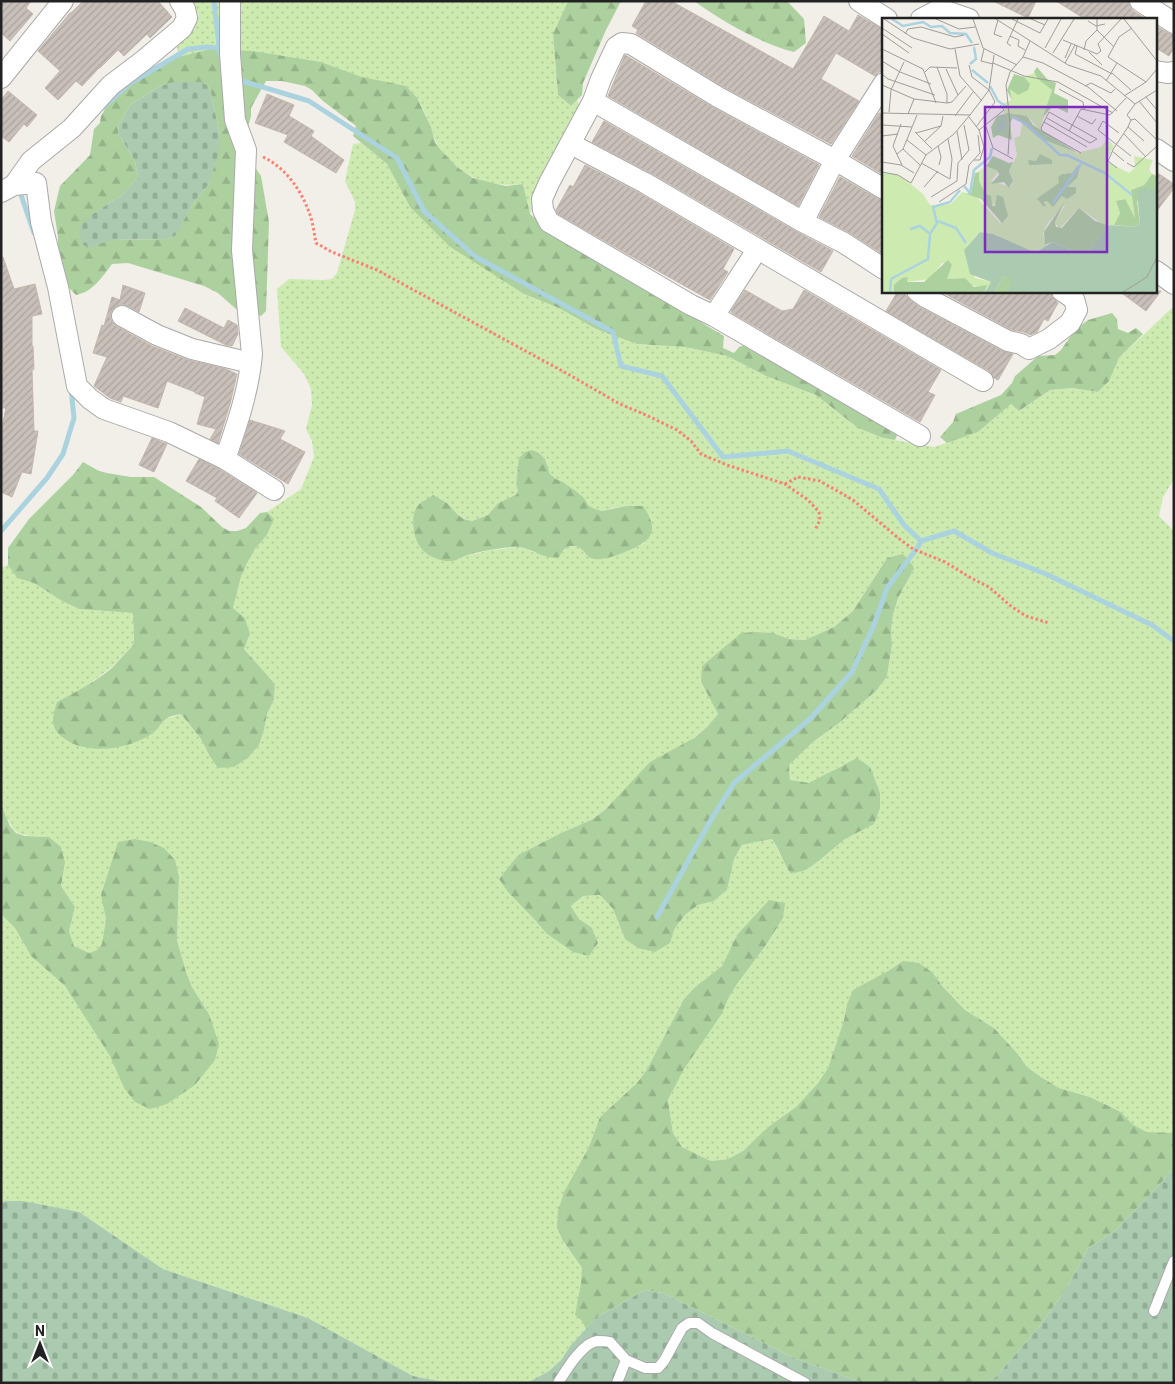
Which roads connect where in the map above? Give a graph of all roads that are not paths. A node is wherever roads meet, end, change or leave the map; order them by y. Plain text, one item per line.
1 (63, 1) edge
2 (180, 1) edge
3 (230, 1) edge
4 (859, 1) edge
5 (1140, 1) edge
6 (958, 11) edge
7 (885, 18) edge
8 (923, 18) edge
9 (1174, 23) edge
10 (1158, 71) edge
11 (1174, 72) edge
12 (1, 78) edge
13 (882, 87) edge
14 (593, 101) junction
15 (571, 144) junction
16 (1158, 150) edge
17 (835, 160) junction
18 (1174, 161) edge
19 (15, 186) edge
20 (882, 187) edge
21 (802, 222) junction
22 (757, 250) junction
23 (882, 268) edge
24 (1158, 272) edge
25 (1174, 284) edge
26 (918, 292) edge
27 (1064, 292) edge
28 (122, 316) dead end
29 (714, 316) junction
30 (251, 363) junction
31 (983, 381) dead end
32 (920, 436) dead end
33 (225, 460) junction
34 (274, 490) dead end
35 (1174, 1261) edge
36 (1154, 1311) dead end
37 (626, 1360) junction
38 (558, 1383) edge
39 (617, 1383) edge
40 (805, 1383) edge

1 - 12 street
2 - 19 street
3 - 30 street
4 - 7 street
5 - 9 street
6 - 8 street
10 - 11 street
13 - 17 street
14 - 15 street
14 - 17 street
14 - 21 street
15 - 22 street
15 - 29 street
16 - 18 street
17 - 20 street
17 - 21 street
19 - 33 street
21 - 23 street
22 - 29 street
22 - 31 street
24 - 25 street
26 - 27 street
28 - 30 street
29 - 32 street
30 - 33 street
33 - 34 street
35 - 36 lane
37 - 38 lane
37 - 39 lane
37 - 40 lane

